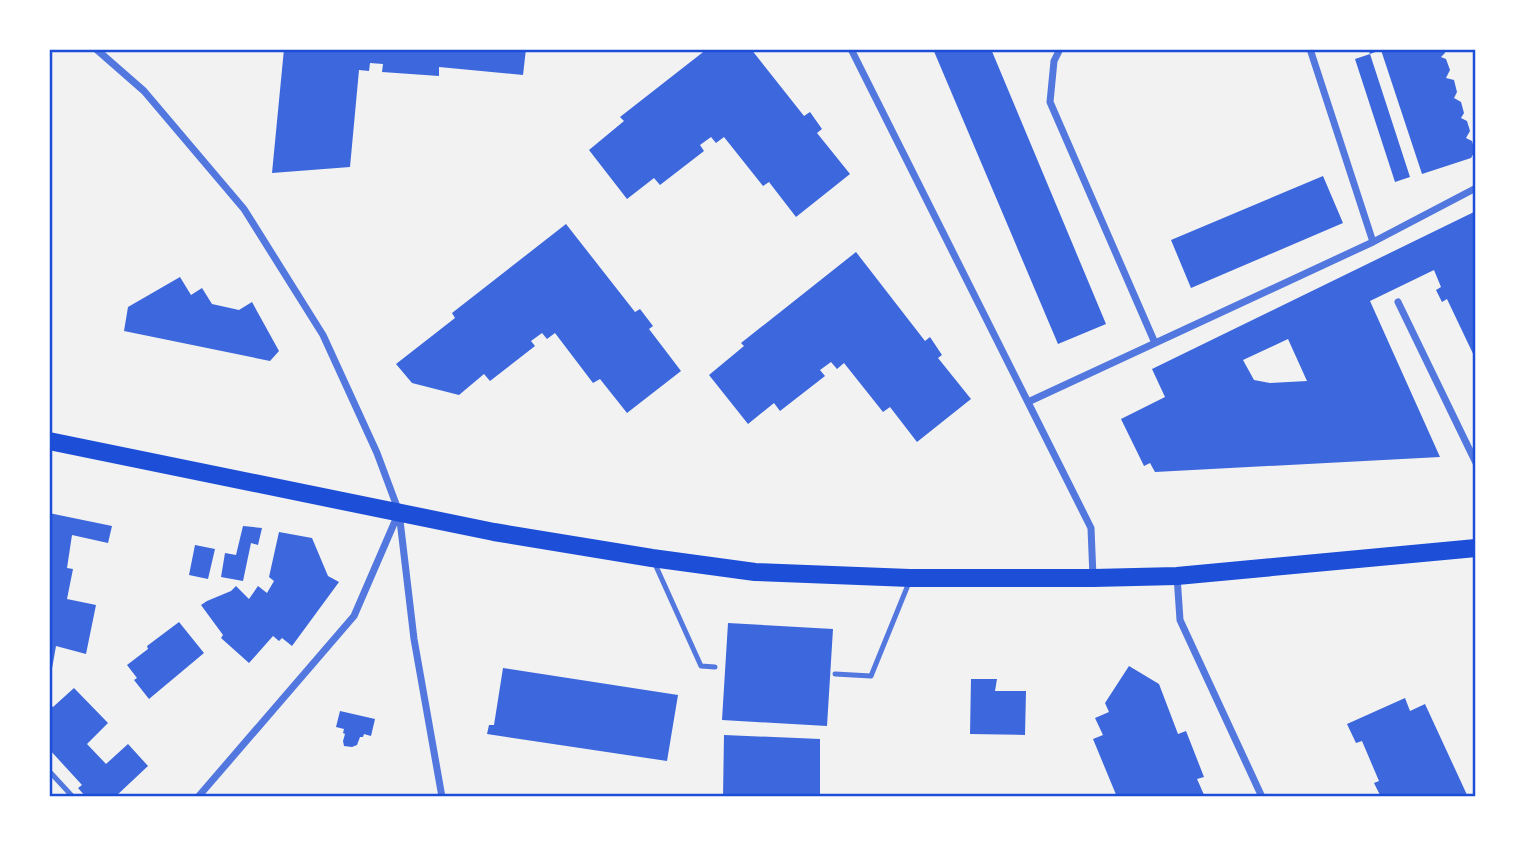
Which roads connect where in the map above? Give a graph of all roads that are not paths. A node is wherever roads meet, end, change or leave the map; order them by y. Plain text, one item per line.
1 (96, 49) edge
2 (851, 49) edge
3 (1060, 49) edge
4 (1310, 49) edge
5 (1476, 188) edge
6 (1373, 242) junction
7 (1398, 302) dead end
8 (1155, 344) junction
9 (1028, 402) junction
10 (49, 441) edge
11 (1476, 463) edge
12 (399, 512) junction
13 (1476, 548) edge
14 (652, 558) junction
15 (1177, 576) junction
16 (911, 578) junction
17 (1093, 578) junction
18 (715, 667) dead end
19 (835, 674) dead end
20 (49, 771) edge
21 (73, 797) edge
22 (198, 797) edge
23 (442, 797) edge
24 (1262, 797) edge

1 - 12 street
2 - 9 street
3 - 8 street
4 - 6 street
5 - 6 street
6 - 8 street
7 - 11 street
8 - 9 street
9 - 17 street
10 - 12 main road
12 - 14 main road
12 - 22 street
12 - 23 street
13 - 15 main road
14 - 16 main road
14 - 18 lane
15 - 17 main road
15 - 24 street
16 - 17 main road
16 - 19 lane
20 - 21 lane

